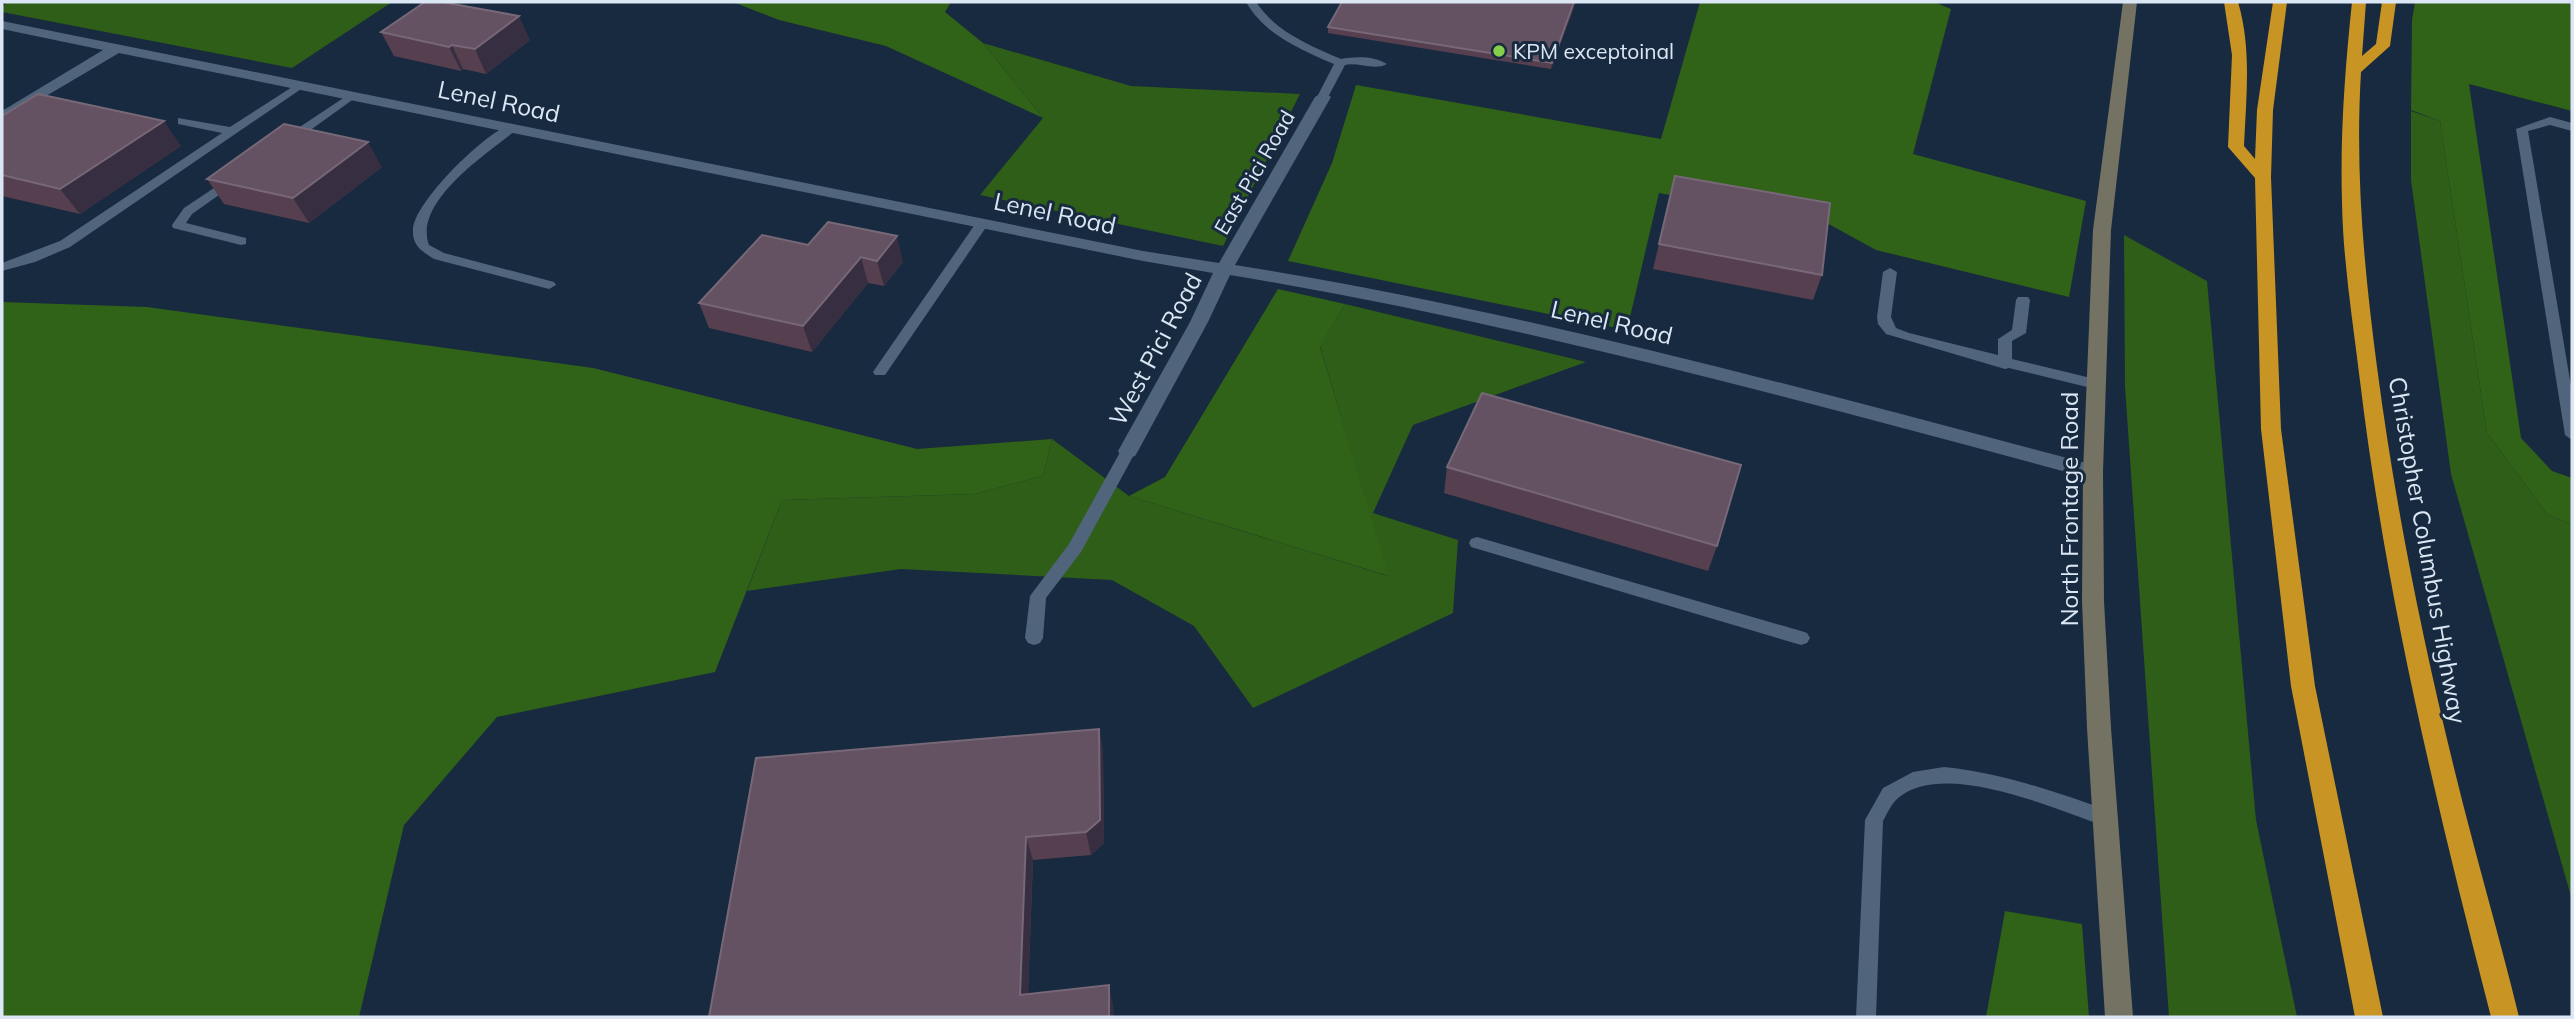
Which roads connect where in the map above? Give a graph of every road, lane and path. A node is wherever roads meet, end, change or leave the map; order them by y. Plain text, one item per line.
1 (1251, 2) edge
2 (2130, 2) edge
3 (2231, 2) edge
4 (2280, 2) edge
5 (2359, 2) edge
6 (2389, 2) edge
7 (2, 25) edge
8 (117, 48) junction
9 (1340, 63) junction
10 (1381, 64) dead end
11 (2353, 71) junction
12 (300, 85) junction
13 (351, 96) junction
14 (1323, 97) joint
15 (2, 117) edge
16 (182, 121) dead end
17 (2572, 127) edge
18 (511, 128) junction
19 (231, 131) junction
20 (275, 149) edge
21 (243, 173) edge
22 (2263, 177) junction
23 (983, 223) junction
24 (241, 241) dead end
25 (2, 267) edge
26 (1224, 269) junction
27 (1890, 272) dead end
28 (549, 285) dead end
29 (2023, 300) dead end
30 (2006, 363) junction
31 (880, 372) dead end
32 (2095, 384) junction
33 (2572, 435) edge
34 (1128, 451) joint
35 (2093, 472) junction
36 (1477, 543) dead end
37 (1034, 638) dead end
38 (1801, 638) dead end
39 (2105, 818) junction
40 (1866, 1017) edge
41 (2119, 1017) edge
42 (2370, 1017) edge
43 (2505, 1017) edge

1 - 9 lane
2 - 32 main road, North Frontage Road
3 - 22 highway
4 - 22 highway
5 - 11 highway, Christopher Columbus Highway
6 - 11 highway
7 - 8 street, Lenel Road
8 - 12 street, Lenel Road
8 - 15 street
9 - 10 lane
9 - 14 lane
11 - 43 highway, Christopher Columbus Highway
12 - 13 street, Lenel Road
12 - 19 lane
13 - 18 street, Lenel Road
13 - 20 lane
14 - 26 street, East Pici Road
16 - 19 lane
17 - 33 lane
18 - 23 street, Lenel Road
18 - 28 lane
19 - 25 lane
21 - 24 lane
22 - 42 highway
23 - 26 street, Lenel Road
23 - 31 lane
26 - 34 street, West Pici Road
26 - 35 street, Lenel Road
27 - 30 lane
29 - 30 lane
30 - 32 lane
32 - 35 main road, North Frontage Road
34 - 37 lane
35 - 39 main road, North Frontage Road
36 - 38 lane
39 - 40 lane
39 - 41 main road, North Frontage Road

